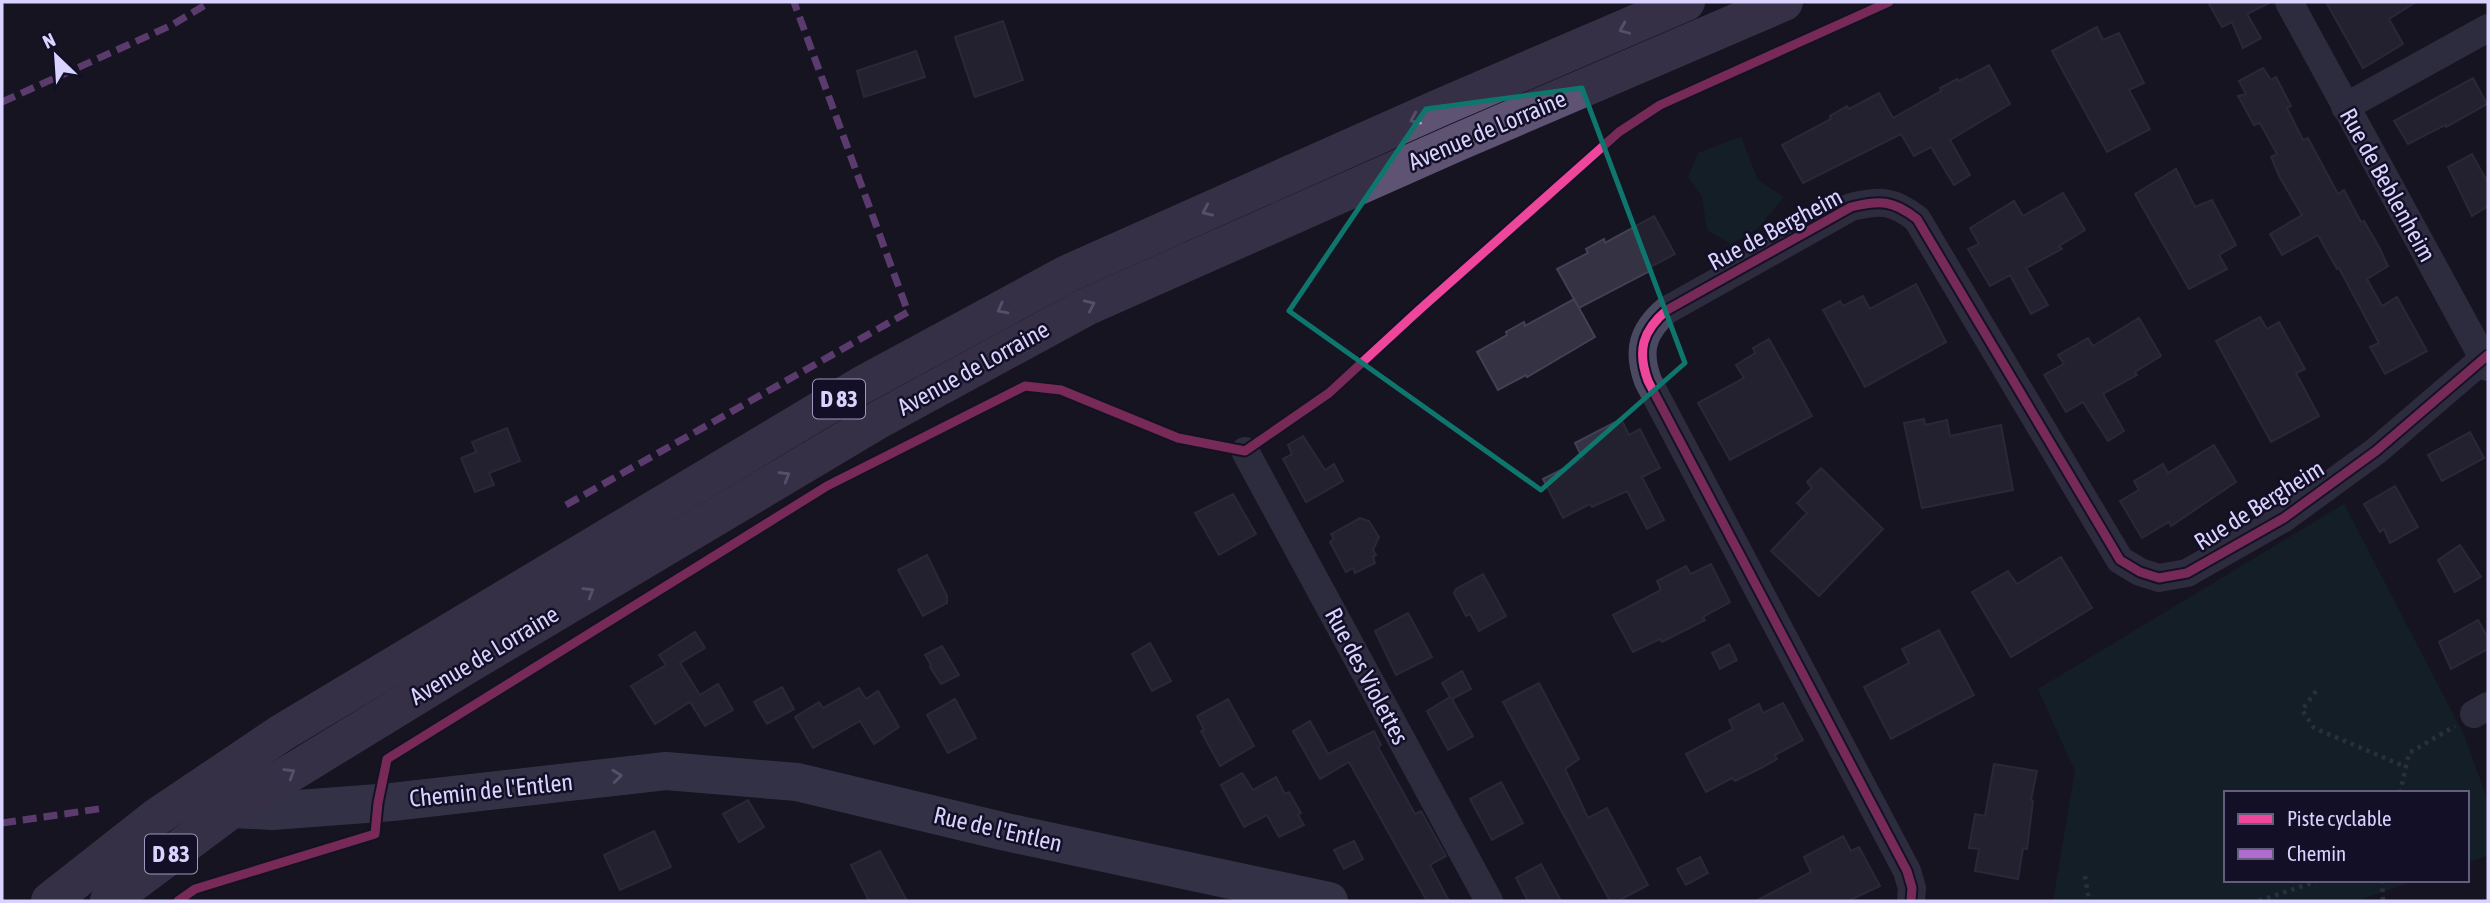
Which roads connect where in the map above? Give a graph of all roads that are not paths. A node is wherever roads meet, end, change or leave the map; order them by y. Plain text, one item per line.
1 (1686, 2) edge
2 (1784, 2) edge
3 (2289, 2) edge
4 (2488, 28) edge
5 (2346, 107) junction
6 (2487, 360) edge
7 (1245, 451) dead end
8 (666, 771) joint
9 (232, 809) junction
10 (50, 901) edge
11 (109, 901) edge
12 (1329, 901) edge
13 (1489, 901) edge
14 (1911, 901) edge

1 -> 10 main road, Avenue de Lorraine / D 83
9 -> 2 main road, Avenue de Lorraine / D 83
3 - 5 street, Rue de Beblenheim
4 - 5 street
5 - 6 street, Rue de Beblenheim
6 - 14 street, Rue de Bergheim
7 - 13 street, Rue des Violettes
9 -> 8 street, Chemin de l'Entlen
8 - 12 street, Rue de l'Entlen
9 - 11 main road, Avenue de Lorraine / D 83

